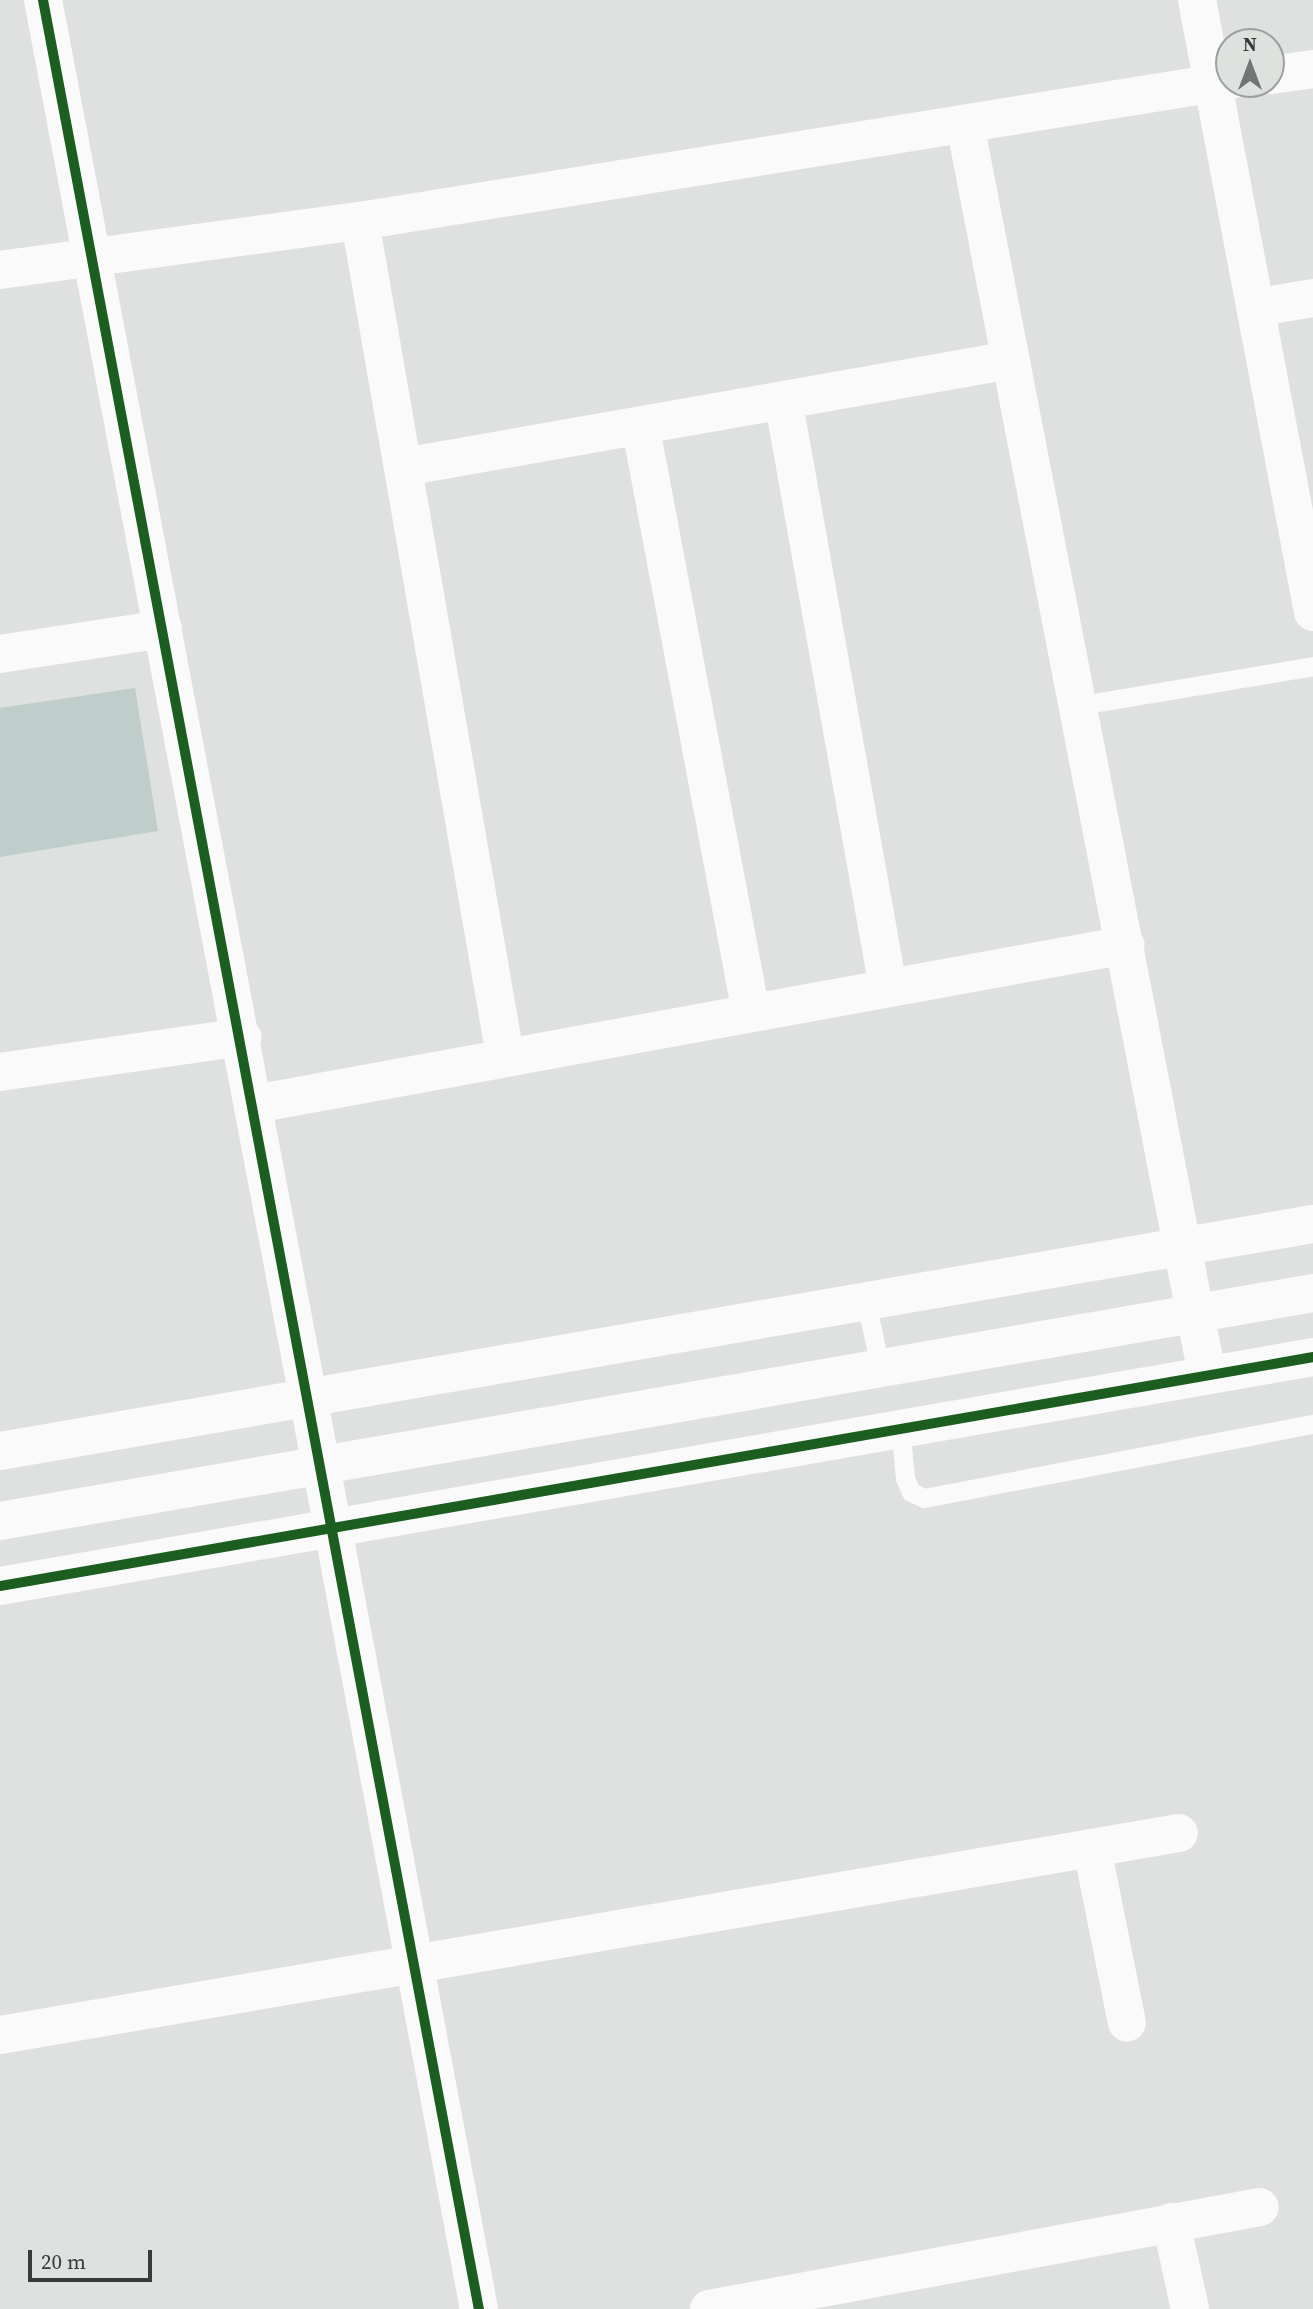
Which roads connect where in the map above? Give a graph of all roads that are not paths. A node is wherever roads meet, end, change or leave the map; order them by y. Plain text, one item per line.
1 (43, 0) edge
2 (1198, 0) edge
3 (1215, 63) edge
4 (1313, 69) edge
5 (1285, 73) edge
6 (1215, 83) edge
7 (1223, 98) edge
8 (965, 124) junction
9 (360, 221) junction
10 (92, 257) junction
11 (0, 270) edge
12 (1313, 298) edge
13 (1259, 307) junction
14 (1011, 360) junction
15 (784, 404) junction
16 (641, 429) junction
17 (404, 467) junction
18 (1313, 612) edge
19 (163, 629) junction
20 (0, 653) edge
21 (1313, 666) edge
22 (1081, 705) junction
23 (1126, 945) junction
24 (888, 987) junction
25 (751, 1013) junction
26 (242, 1037) junction
27 (505, 1055) junction
28 (0, 1072) edge
29 (255, 1104) junction
30 (1313, 1224) edge
31 (1184, 1245) junction
32 (1313, 1293) edge
33 (866, 1302) junction
34 (1196, 1313) junction
35 (1313, 1357) edge
36 (880, 1367) junction
37 (1207, 1375) junction
38 (311, 1397) junction
39 (1313, 1424) edge
40 (900, 1426) junction
41 (0, 1451) edge
42 (321, 1467) junction
43 (0, 1521) edge
44 (333, 1529) junction
45 (0, 1586) edge
46 (1179, 1833) dead end
47 (1093, 1848) junction
48 (416, 1963) junction
49 (1127, 2023) dead end
50 (0, 2035) edge
51 (1261, 2207) dead end
52 (1171, 2222) junction
53 (480, 2309) edge
54 (709, 2309) edge
55 (1190, 2309) edge

1 - 10 street
2 - 3 street
4 - 5 street
6 - 8 street
7 - 13 street
8 - 9 street
8 - 14 street
9 - 10 street
9 - 17 street
10 - 11 street
10 - 19 street
12 - 13 street
13 - 18 street
14 - 15 street
14 - 22 street
15 - 16 street
15 - 24 street
16 - 17 street
16 - 25 street
17 - 27 street
19 - 20 street
19 - 26 street
21 - 22 lane
22 - 23 street
23 - 24 street
23 - 31 street
24 - 25 street
25 - 27 street
26 - 28 street
26 - 29 street
27 - 29 street
29 - 38 street
30 - 31 street
31 - 33 street
31 - 34 street
32 - 34 street
33 - 36 lane
33 - 38 street
34 - 36 street
34 - 37 street
35 - 37 street
36 - 42 street
37 - 40 street
38 - 41 street
38 - 42 street
39 - 40 lane
40 - 44 street
42 - 43 street
42 - 44 street
44 - 45 street
44 - 48 street
46 - 47 street
47 - 48 street
47 - 49 street
48 - 50 street
48 - 53 street
51 - 52 street
52 - 54 street
52 - 55 street

